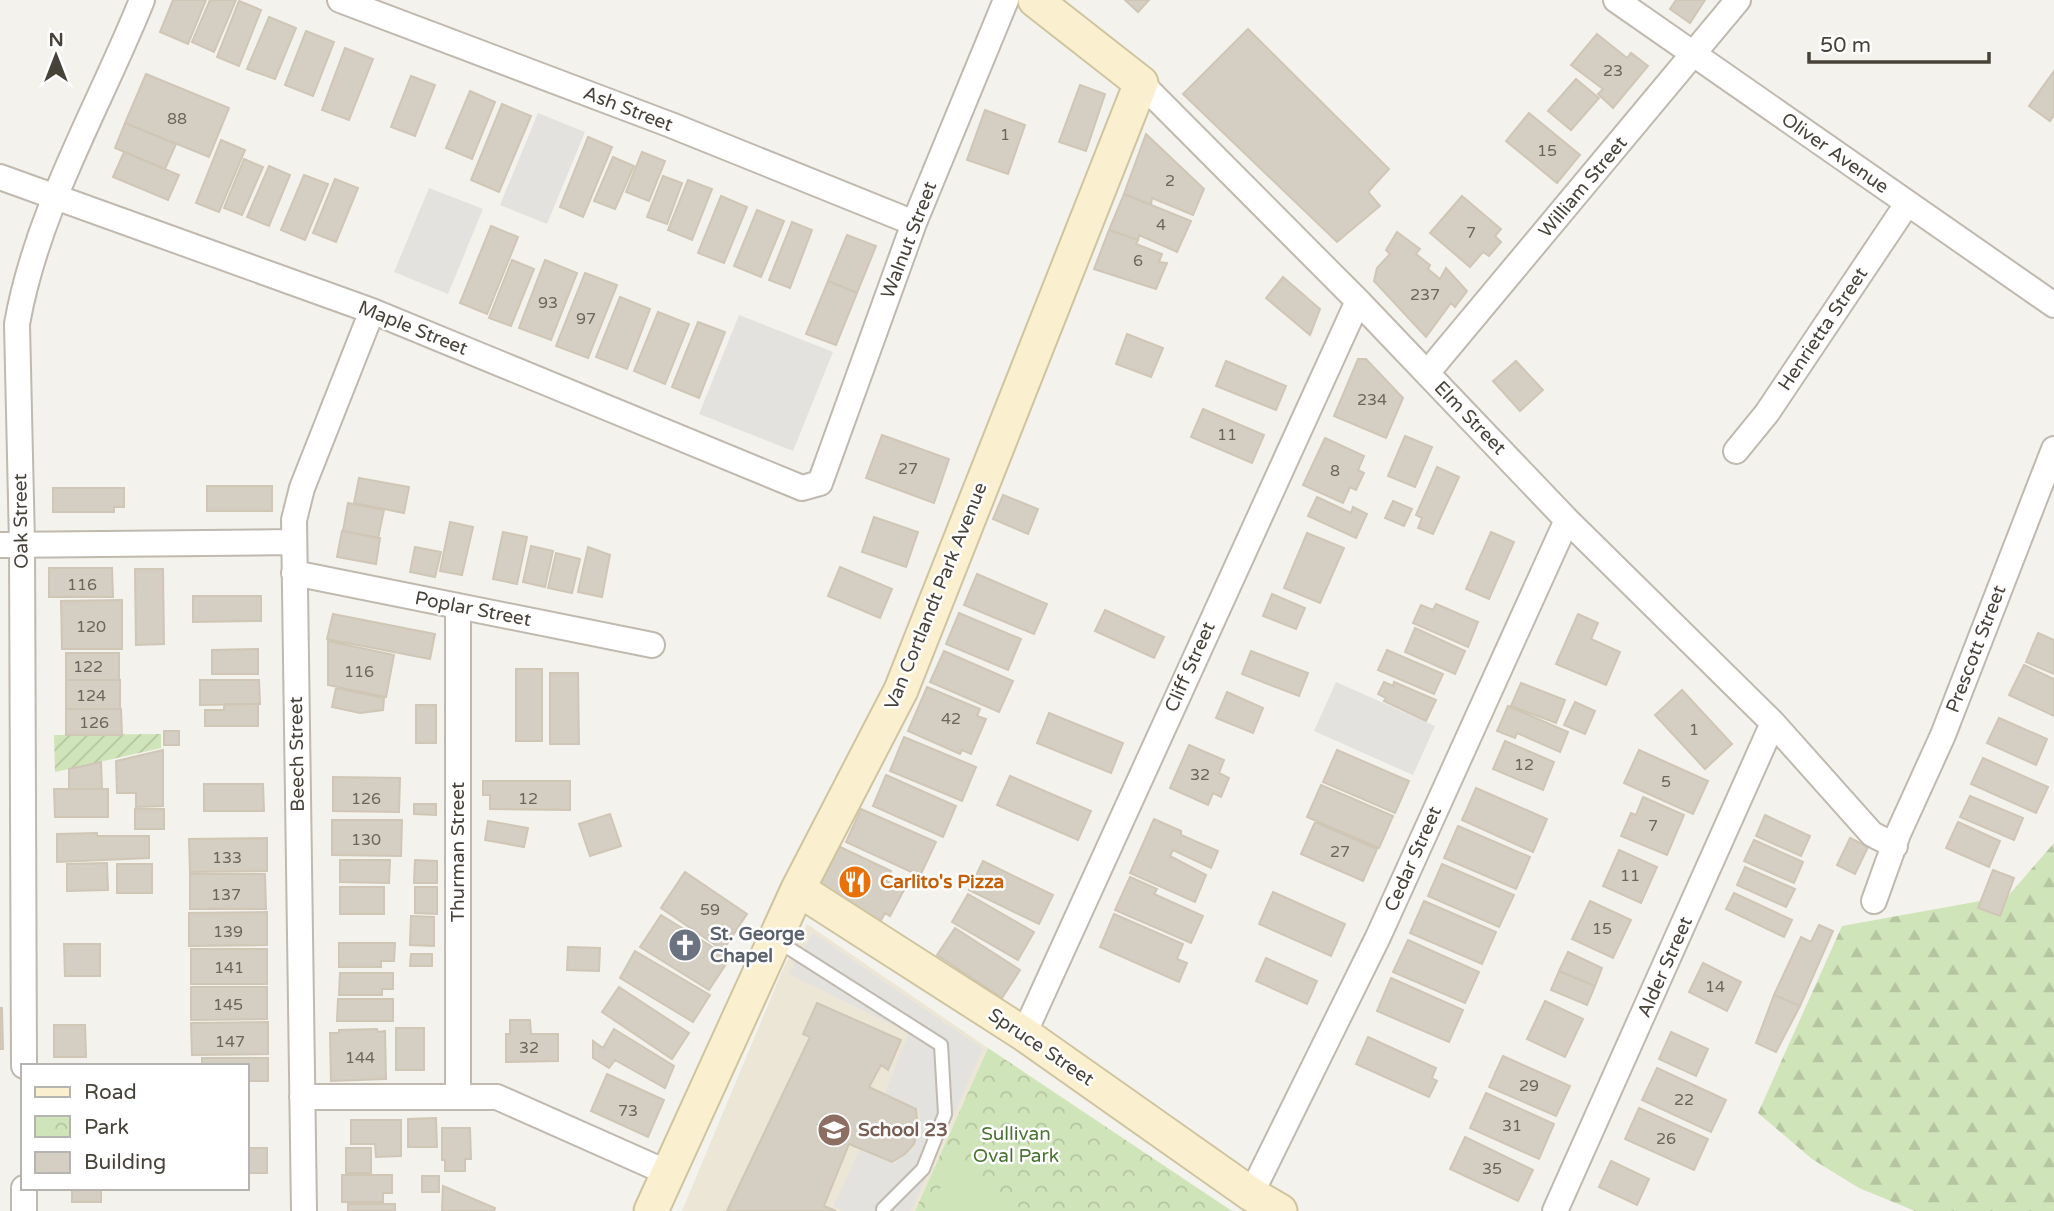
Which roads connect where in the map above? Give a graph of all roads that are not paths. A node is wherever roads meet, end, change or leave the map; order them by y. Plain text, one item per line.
1 (142, 0) edge
2 (340, 0) edge
3 (1006, 0) edge
4 (1035, 0) edge
5 (1616, 0) edge
6 (1738, 0) edge
7 (1694, 54) junction
8 (1141, 83) junction
9 (0, 177) edge
10 (55, 196) junction
11 (1907, 204) junction
12 (914, 223) junction
13 (1358, 301) junction
14 (2054, 305) edge
15 (372, 311) junction
16 (1427, 373) junction
17 (2054, 449) edge
18 (1736, 452) dead end
19 (820, 483) joint
20 (1567, 520) junction
21 (294, 542) junction
22 (11, 545) edge
23 (294, 573) junction
24 (458, 606) junction
25 (652, 645) dead end
26 (1773, 723) junction
27 (1895, 846) junction
28 (798, 889) junction
29 (1874, 901) dead end
30 (776, 940) junction
31 (1024, 1034) junction
32 (24, 1064) edge
33 (302, 1097) junction
34 (458, 1097) junction
35 (668, 1173) junction
36 (24, 1190) edge
37 (1248, 1202) edge
38 (883, 1209) dead end
39 (24, 1211) edge
40 (304, 1211) edge
41 (651, 1211) edge
42 (1280, 1211) edge
43 (1555, 1211) edge

1 - 10 street, Oak Street
2 - 12 street, Ash Street
3 - 12 street, Walnut Street
4 - 8 street, Elm Street
5 - 7 street, Oliver Avenue
6 - 7 street, William Street
7 - 11 street, Oliver Avenue
7 - 16 street, William Street
8 - 13 street, Elm Street
8 - 28 street, Van Cortlandt Park Avenue
9 - 10 street, Maple Street
10 - 15 street, Maple Street
10 - 22 street, Oak Street
11 - 14 street, Oliver Avenue
11 - 18 street, Henrietta Street
12 - 19 street, Walnut Street
13 - 16 street, Elm Street
13 - 31 street, Cliff Street
15 - 19 street, Maple Street
15 - 21 street, Beech Street
16 - 20 street, Elm Street
17 - 27 street, Prescott Street
20 - 26 street, Elm Street
20 - 37 street, Cedar Street
21 - 22 street
21 - 23 street, Beech Street
22 - 32 street, Oak Street
23 - 24 street, Poplar Street
23 - 33 street, Beech Street
24 - 25 street, Poplar Street
24 - 34 street, Thurman Street
26 - 27 street, Elm Street
26 - 43 street, Alder Street
27 - 29 street, Prescott Street
28 - 30 street, Van Cortlandt Park Avenue
28 - 31 street, Spruce Street
30 - 35 street, Van Cortlandt Park Avenue
30 - 38 lane
31 - 37 street, Spruce Street
33 - 34 street
33 - 40 street, Beech Street
34 - 35 street
35 - 41 street, Van Cortlandt Park Avenue
36 - 39 street
37 - 42 street, Spruce Street

